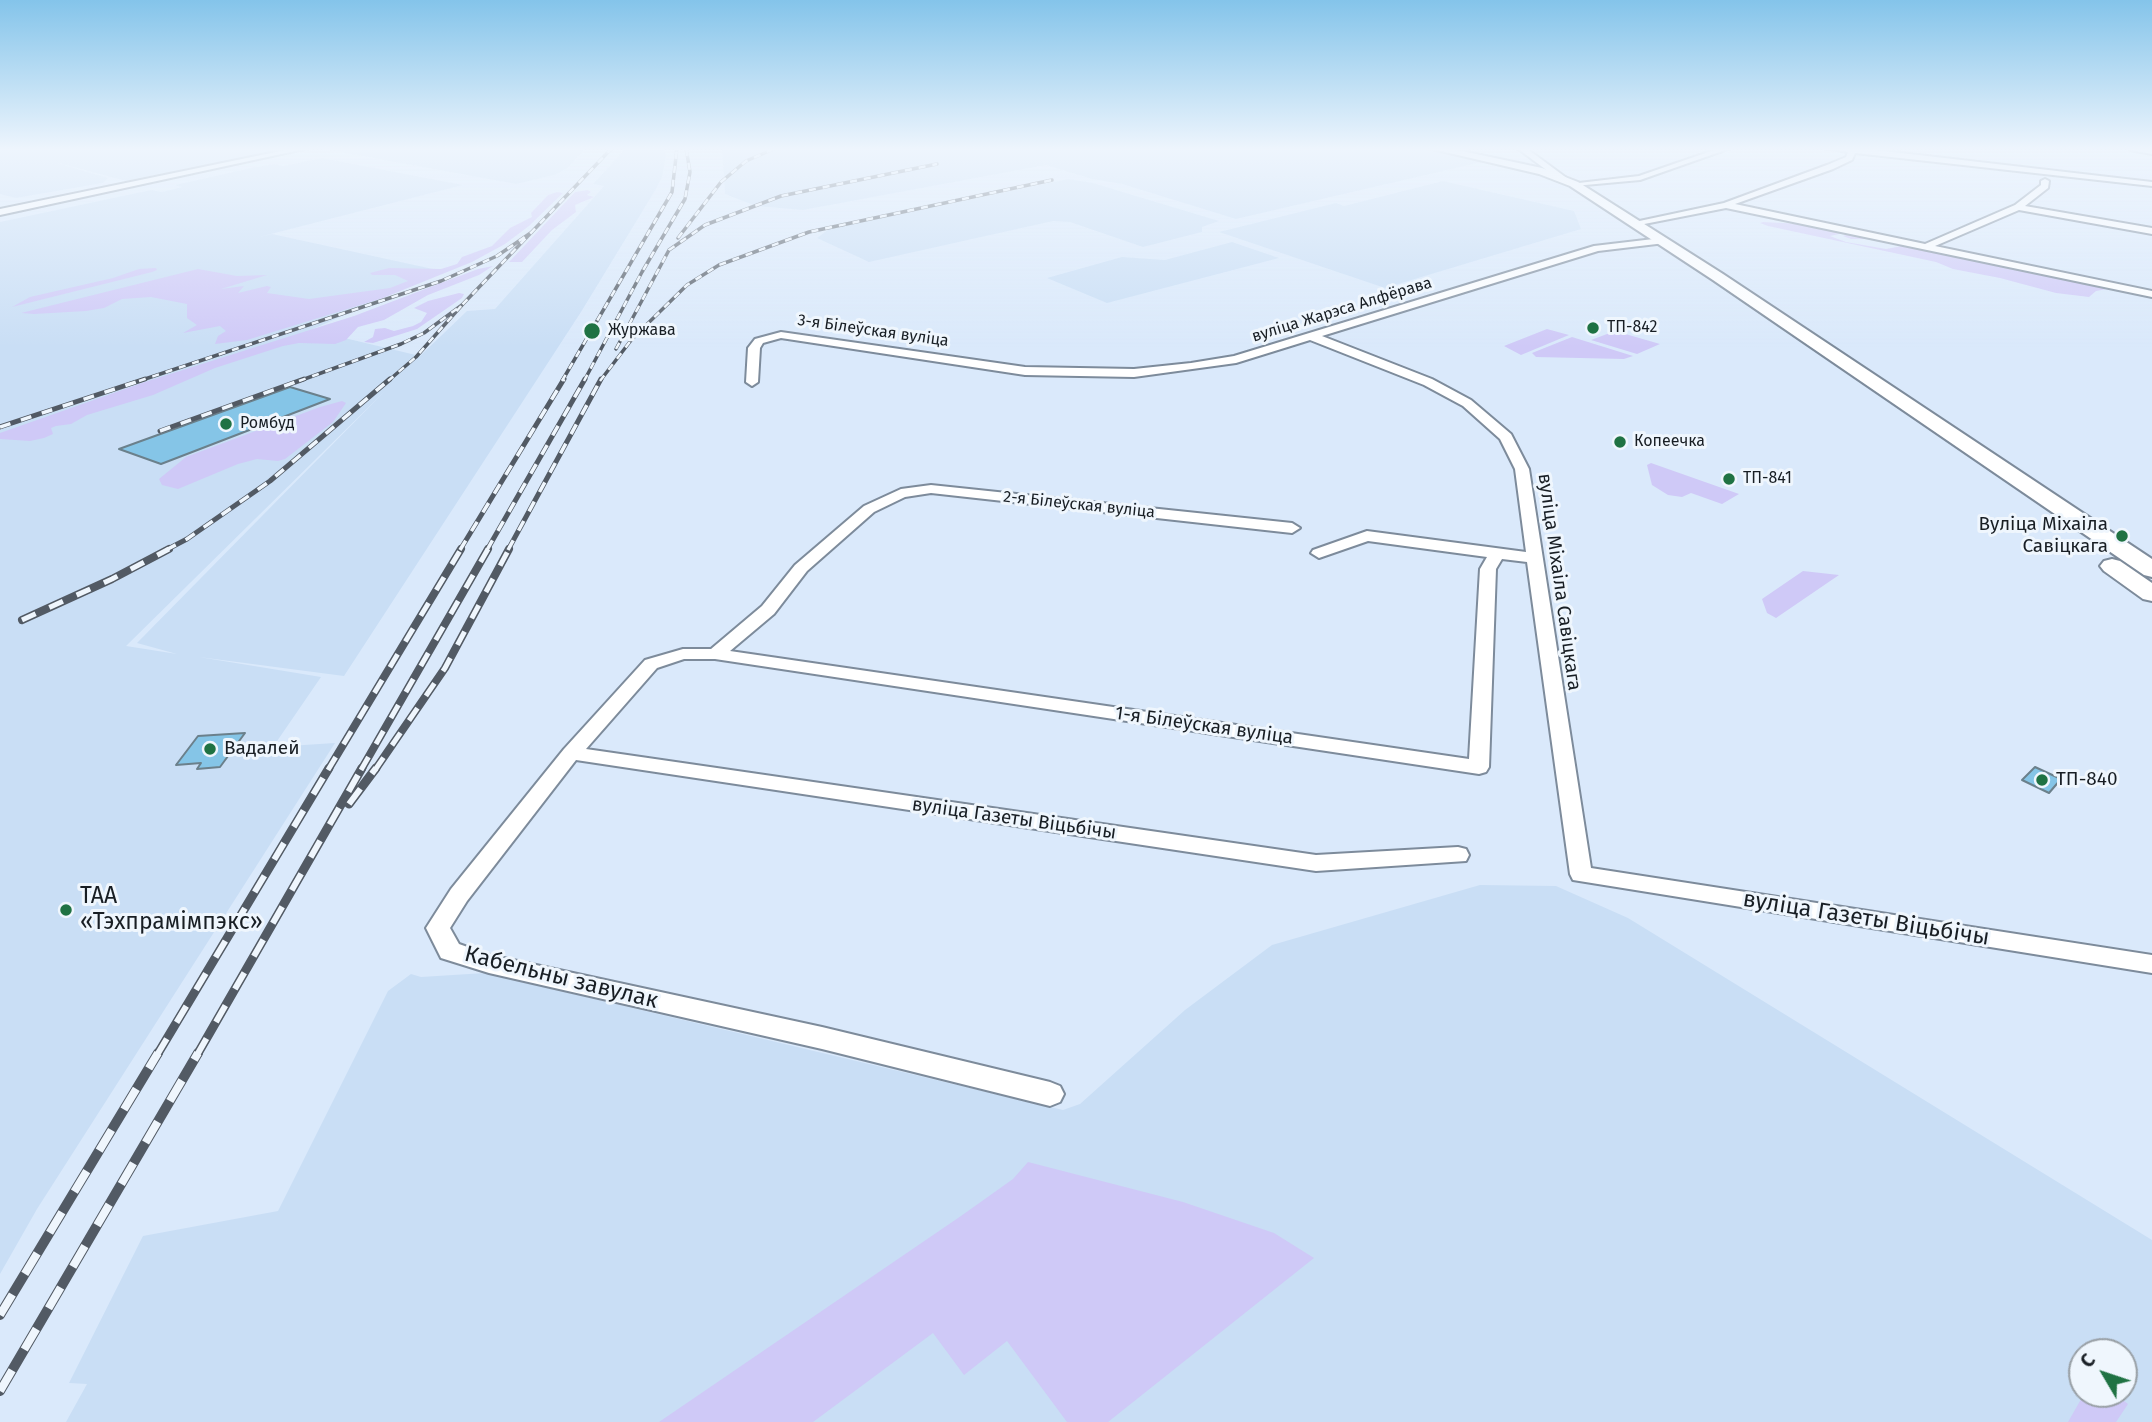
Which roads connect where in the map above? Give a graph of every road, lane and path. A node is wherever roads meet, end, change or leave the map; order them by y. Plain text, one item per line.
1 (1615, 214) edge
2 (1678, 214) edge
3 (1772, 214) edge
4 (1999, 214) edge
5 (2061, 214) edge
6 (1628, 224) junction
7 (2152, 232) edge
8 (1655, 241) junction
9 (1927, 246) junction
10 (2152, 294) edge
11 (1311, 336) junction
12 (1025, 371) joint
13 (752, 382) dead end
14 (1292, 528) dead end
15 (1497, 552) junction
16 (1319, 553) dead end
17 (1534, 558) junction
18 (2152, 570) edge
19 (2152, 594) edge
20 (715, 654) junction
21 (571, 753) junction
22 (1458, 855) dead end
23 (1581, 874) joint
24 (2152, 964) edge
25 (1050, 1094) dead end

1 - 6 main road
2 - 6 street
3 - 9 street
4 - 9 street
5 - 7 street
6 - 8 main road
8 - 11 street, вуліца Жарэса Алфёрава
8 - 18 main road
8 - 19 main road
9 - 10 street
11 - 12 street, вуліца Жарэса Алфёрава
11 - 17 street, вуліца Міхаіла Савіцкага
12 - 13 street, 3-я Білеўская вуліца
14 - 20 street, 2-я Білеўская вуліца
15 - 16 street
15 - 17 street
15 - 20 street, 1-я Білеўская вуліца
17 - 23 street, вуліца Міхаіла Савіцкага
20 - 21 street, Кабельны завулак
21 - 22 street, вуліца Газеты Віцьбічы
21 - 25 street, Кабельны завулак
23 - 24 street, вуліца Газеты Віцьбічы

